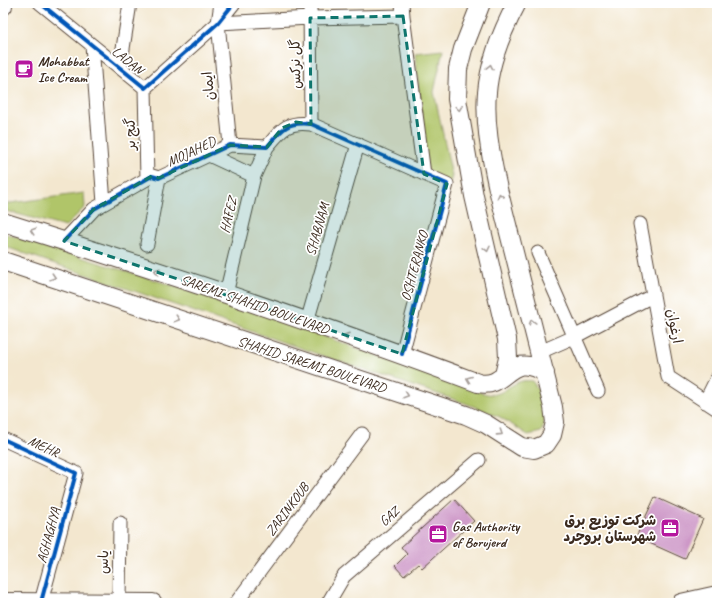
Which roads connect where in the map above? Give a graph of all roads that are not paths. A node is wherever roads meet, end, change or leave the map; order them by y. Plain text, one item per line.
1 (40, 3) edge
2 (130, 3) edge
3 (221, 3) edge
4 (234, 3) edge
5 (310, 3) edge
6 (481, 3) edge
7 (517, 3) edge
8 (402, 10) edge
9 (310, 18) junction
10 (218, 23) junction
11 (92, 45) junction
12 (120, 68) junction
13 (145, 88) junction
14 (311, 124) junction
15 (358, 144) junction
16 (230, 145) junction
17 (267, 147) junction
18 (209, 155) junction
19 (424, 174) junction
20 (254, 176) junction
21 (153, 178) junction
22 (104, 203) junction
23 (3, 222) edge
24 (640, 224) dead end
25 (64, 241) junction
26 (146, 244) dead end
27 (538, 253) dead end
28 (3, 261) edge
29 (226, 294) junction
30 (652, 296) junction
31 (307, 322) junction
32 (574, 337) junction
33 (540, 352) junction
34 (402, 354) junction
35 (545, 373) junction
36 (504, 375) junction
37 (717, 378) edge
38 (598, 392) dead end
39 (705, 402) junction
40 (717, 409) edge
41 (362, 434) dead end
42 (3, 439) edge
43 (479, 460) dead end
44 (76, 473) joint
45 (120, 523) dead end
46 (717, 595) edge
47 (3, 602) edge
48 (41, 602) edge
49 (119, 602) edge
50 (87, 603) edge
51 (153, 603) edge
52 (236, 603) edge
53 (328, 603) edge
54 (681, 603) edge

1 - 11 street, LADAN
2 - 12 street
3 - 10 street, ایمان
4 - 10 street, LADAN
5 - 9 street, گل نرکس
6 -> 36 main road
33 -> 7 main road
8 - 9 street
8 - 19 street
9 - 10 street
9 - 14 street, گل نرکس
10 - 13 street, LADAN
10 - 16 street, ایمان
11 - 12 street, LADAN
11 - 22 street
12 - 13 street, LADAN
13 - 21 street, گنج بر
14 - 15 street
14 - 17 street
15 - 19 street
15 - 31 street, SHABNAM
16 - 17 street, MOJAHED
16 - 18 street, MOJAHED
17 - 20 street, HAFEZ
18 - 20 street
18 - 21 street, MOJAHED
19 - 34 street, OSHTERANKO
20 - 29 street, HAFEZ
21 - 22 street, MOJAHED
21 - 26 street, گنج بر
22 - 25 street, MOJAHED
25 -> 23 main road, SAREMI SHAHID BOULEVARD
24 - 30 street, ارغوان
29 -> 25 main road, SAREMI SHAHID BOULEVARD
27 - 32 street
28 -> 35 main road, SHAHID SAREMI BOULEVARD
29 - 31 main road, SAREMI SHAHID BOULEVARD
30 - 32 street
30 - 39 street, ارغوان
34 -> 31 main road, SAREMI SHAHID BOULEVARD
32 - 33 street
32 - 38 street
33 - 35 main road
36 -> 34 main road, SAREMI SHAHID BOULEVARD
35 - 36 main road, SAREMI SHAHID BOULEVARD
37 - 39 street
39 - 40 street, ارغوان
41 - 52 street, ZARINKOUB
42 - 44 street, MEHR
43 - 53 street, GAZ
44 - 48 street, AGHAGHYA
45 - 49 street, یاس
46 - 54 main road
47 - 48 main road
48 - 50 main road
49 - 50 main road
49 - 51 main road

